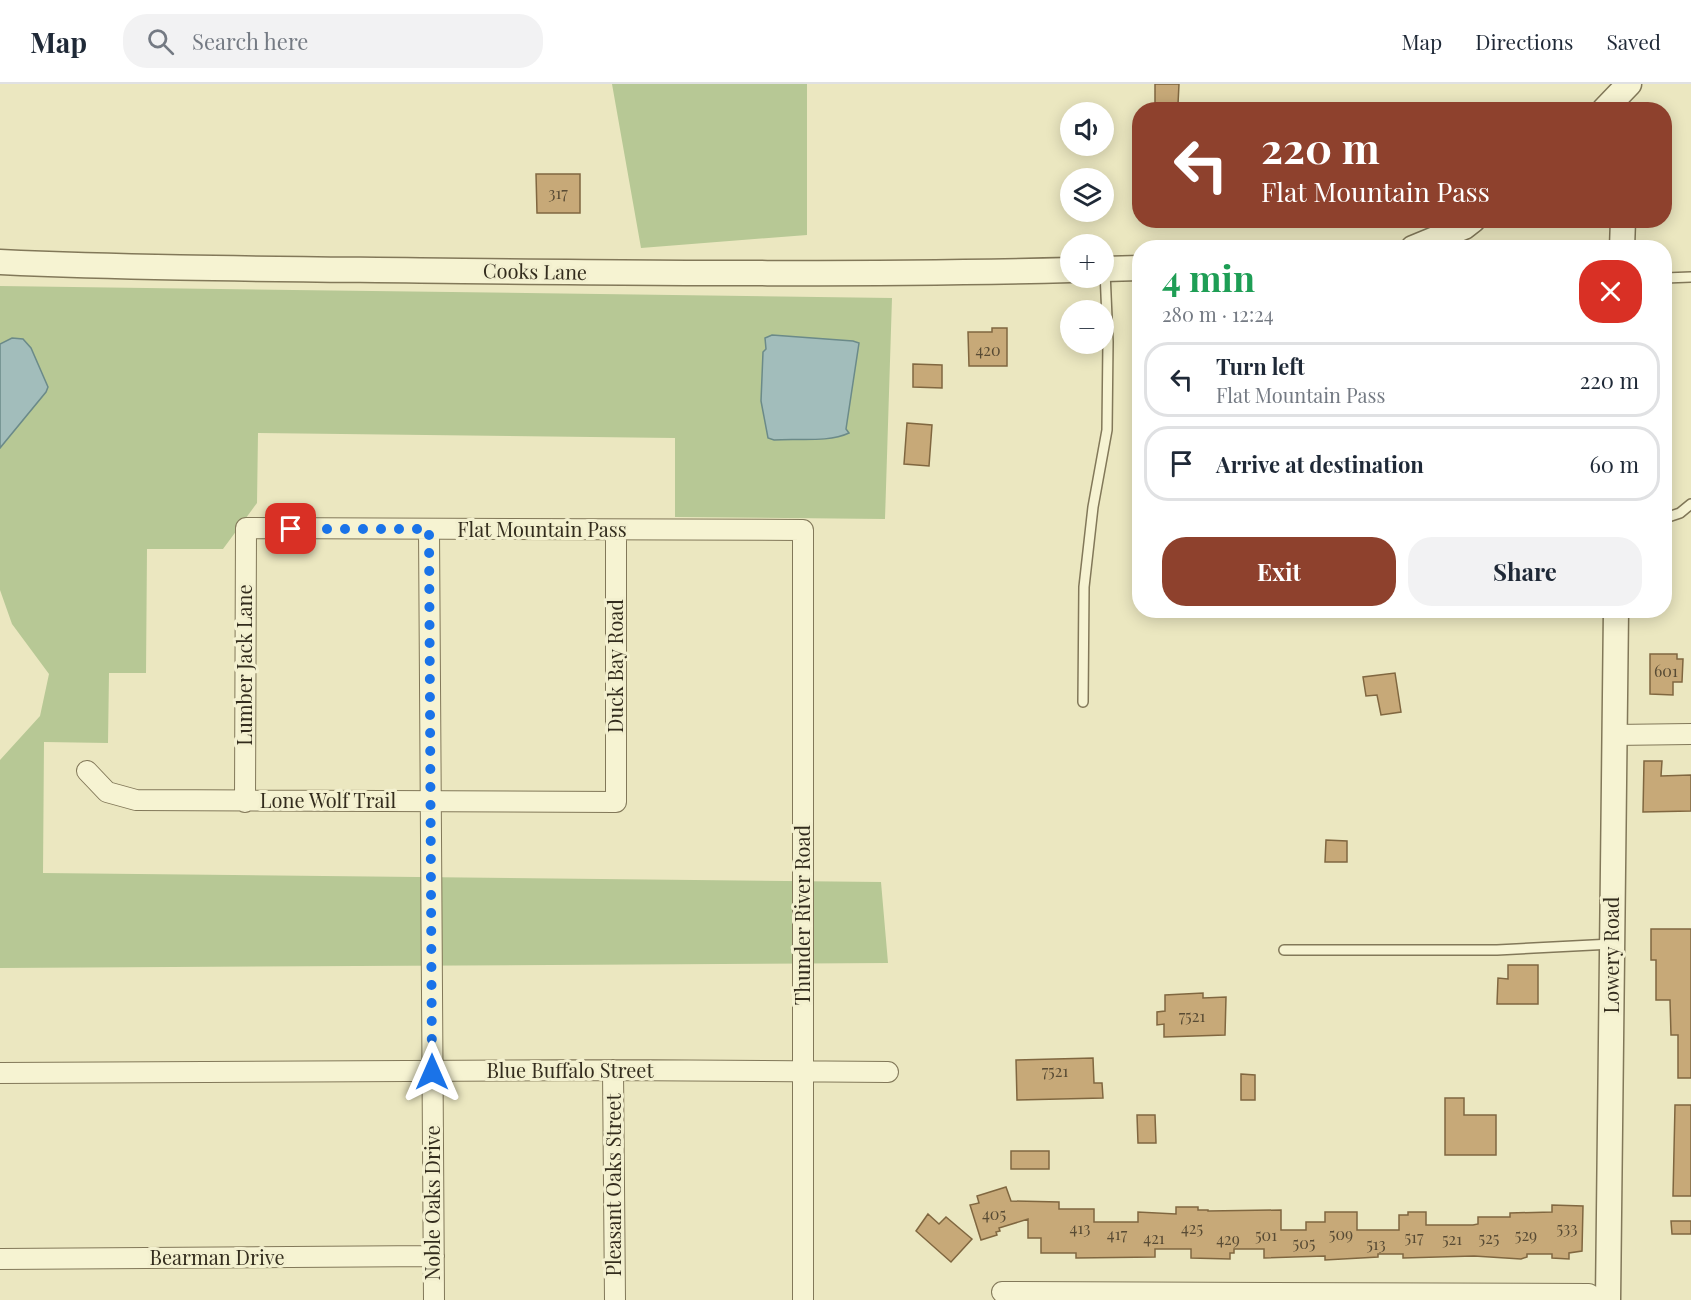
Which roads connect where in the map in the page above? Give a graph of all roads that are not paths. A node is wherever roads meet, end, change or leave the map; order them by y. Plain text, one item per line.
1 (1626, 92) edge
2 (1614, 102) edge
3 (1462, 228) edge
4 (1432, 240) edge
5 (0, 262) edge
6 (1132, 268) edge
7 (1114, 269) edge
8 (1060, 270) edge
9 (1691, 277) edge
10 (1672, 278) edge
11 (1106, 288) edge
12 (1691, 504) edge
13 (1672, 516) edge
14 (246, 528) joint
15 (429, 529) junction
16 (616, 530) junction
17 (803, 531) joint
18 (1616, 618) edge
19 (1083, 702) dead end
20 (1691, 734) edge
21 (1613, 735) junction
22 (87, 771) dead end
23 (431, 801) junction
24 (245, 802) junction
25 (616, 802) joint
26 (1612, 944) junction
27 (1284, 950) dead end
28 (613, 1070) junction
29 (803, 1071) junction
30 (432, 1072) junction
31 (888, 1072) dead end
32 (0, 1073) edge
33 (434, 1256) junction
34 (0, 1259) edge
35 (1002, 1292) dead end
36 (434, 1300) edge
37 (615, 1300) edge
38 (803, 1300) edge
39 (1598, 1300) edge
40 (1608, 1300) edge

1 - 2 street
3 - 4 street
5 - 8 street, Cooks Lane
6 - 7 street
9 - 10 lane
11 - 19 lane
12 - 13 lane
14 - 15 street, Flat Mountain Pass
14 - 24 street, Lumber Jack Lane
15 - 16 street, Flat Mountain Pass
15 - 23 street, Noble Oaks Drive
16 - 17 street, Flat Mountain Pass
16 - 25 street, Duck Bay Road
17 - 29 street, Thunder River Road
18 - 21 street, Lowery Road
20 - 21 street
21 - 26 street, Lowery Road
22 - 24 street, Lone Wolf Trail
23 - 24 street, Lone Wolf Trail
23 - 25 street, Lone Wolf Trail
23 - 30 street, Noble Oaks Drive
26 - 27 lane
26 - 40 street, Lowery Road
28 - 29 street, Blue Buffalo Street
28 - 30 street, Blue Buffalo Street
28 - 37 street, Pleasant Oaks Street
29 - 31 street, Blue Buffalo Street
29 - 38 street, Thunder River Road
30 - 32 street, Blue Buffalo Street
30 - 33 street, Noble Oaks Drive
33 - 34 street, Bearman Drive
33 - 36 street, Noble Oaks Drive
35 - 39 street

